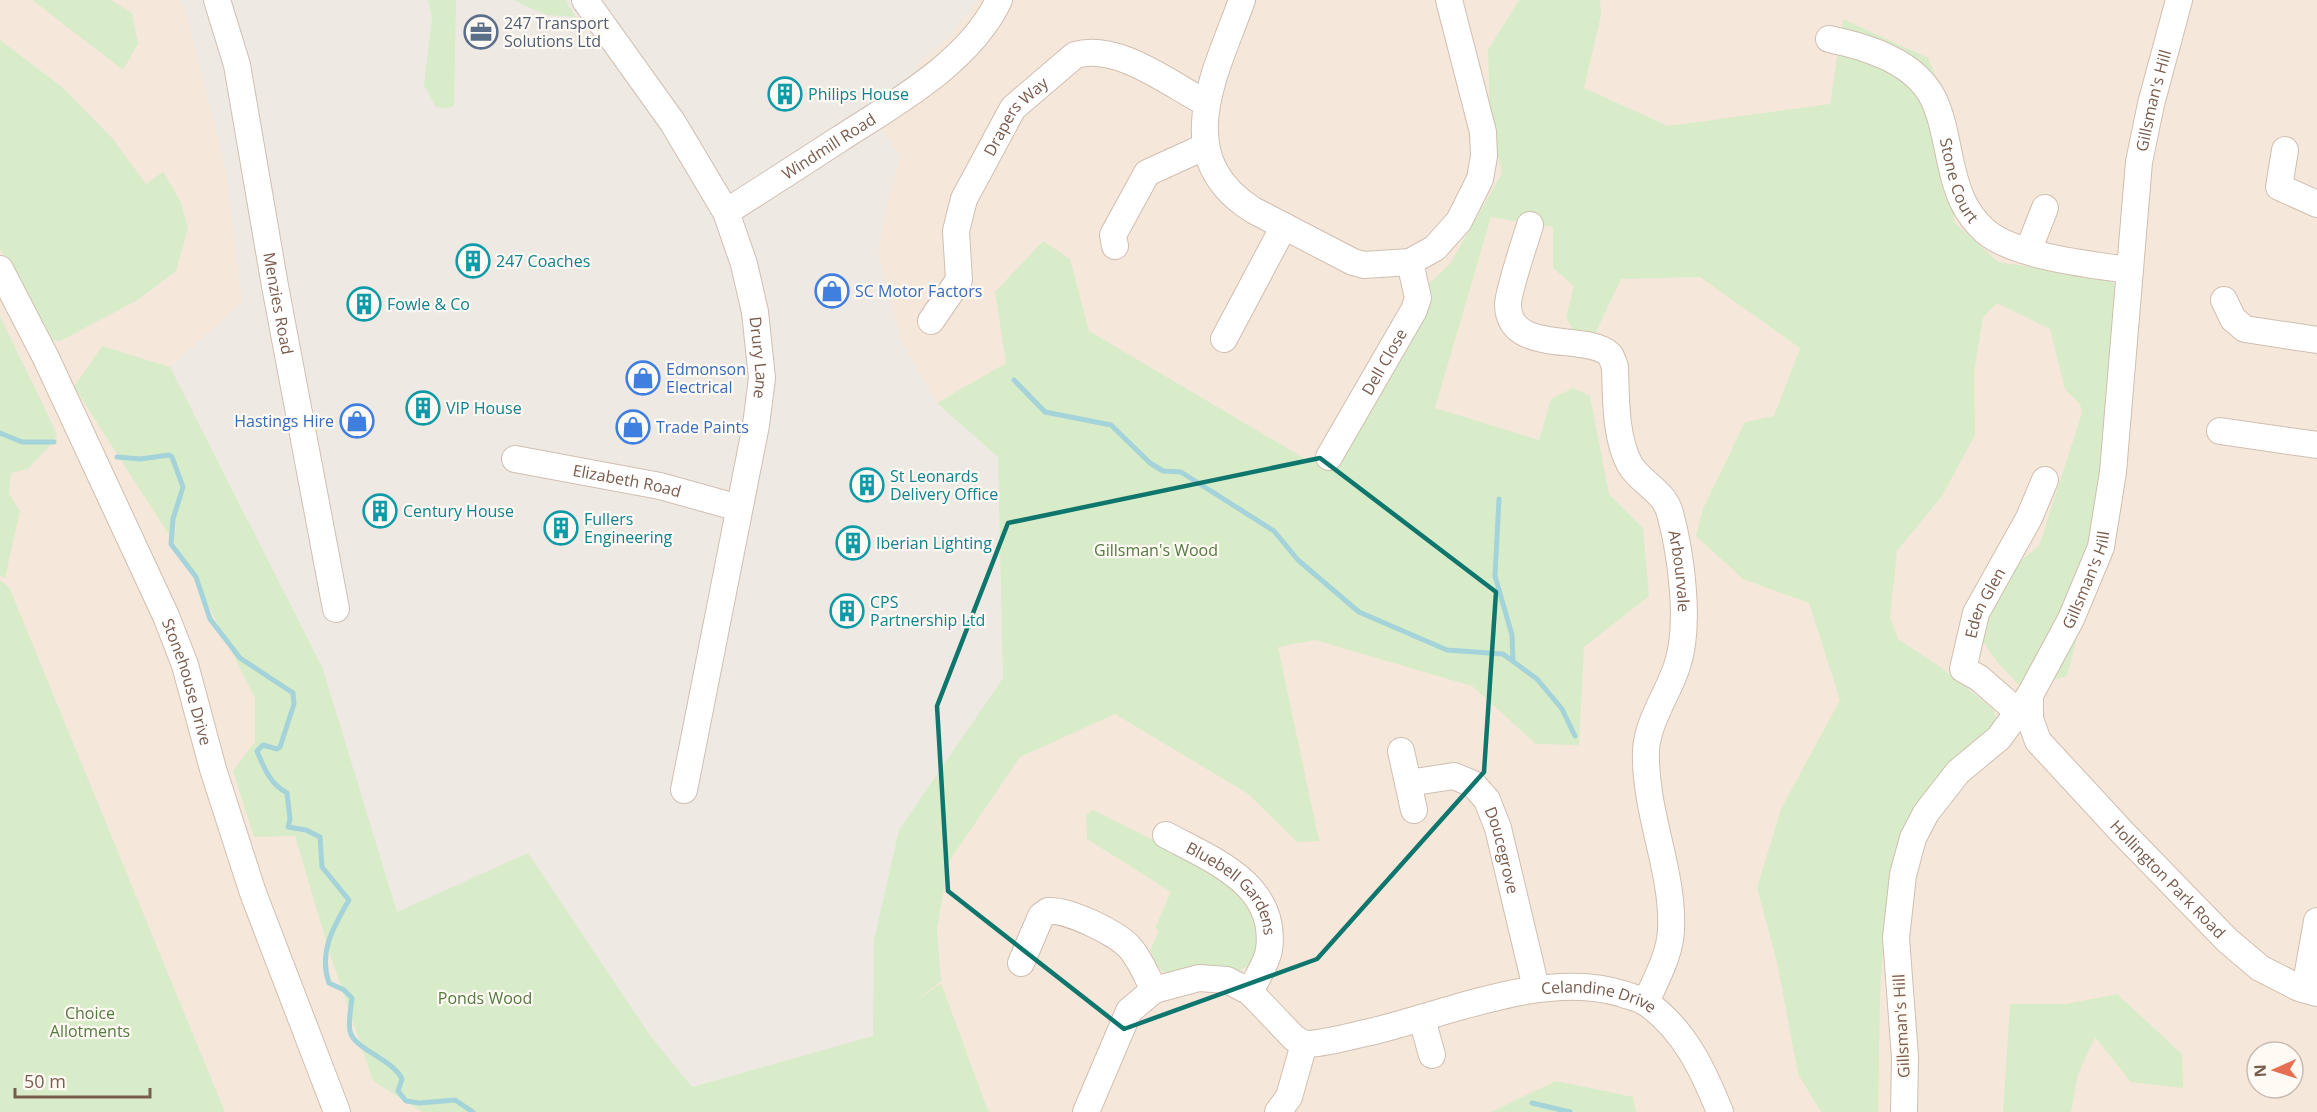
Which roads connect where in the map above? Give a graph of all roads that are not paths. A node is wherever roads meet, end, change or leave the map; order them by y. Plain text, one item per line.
1 (217, 0) edge
2 (585, 0) edge
3 (999, 0) edge
4 (1242, 0) edge
5 (1449, 0) edge
6 (2179, 0) edge
7 (1829, 39) dead end
8 (1206, 103) junction
9 (1204, 147) junction
10 (2285, 150) dead end
11 (2317, 204) edge
12 (2045, 208) dead end
13 (726, 212) junction
14 (1530, 225) dead end
15 (1284, 226) junction
16 (1115, 246) dead end
17 (2028, 251) junction
18 (1410, 262) junction
19 (0, 269) edge
20 (2130, 270) junction
21 (2223, 300) dead end
22 (931, 321) dead end
23 (1224, 339) dead end
24 (2317, 340) edge
25 (2220, 430) dead end
26 (2317, 445) edge
27 (1329, 457) dead end
28 (514, 459) dead end
29 (2045, 480) dead end
30 (740, 508) junction
31 (336, 609) dead end
32 (2024, 703) junction
33 (1999, 738) junction
34 (2038, 741) junction
35 (1401, 751) dead end
36 (1408, 783) junction
37 (684, 790) dead end
38 (1414, 810) dead end
39 (1166, 835) dead end
40 (2317, 921) edge
41 (1021, 963) dead end
42 (2313, 982) edge
43 (1536, 988) junction
44 (1154, 990) junction
45 (1250, 992) junction
46 (1646, 1002) junction
47 (1422, 1019) junction
48 (1304, 1044) junction
49 (1432, 1055) dead end
50 (337, 1112) edge
51 (1086, 1112) edge
52 (1278, 1112) edge
53 (1720, 1112) edge
54 (1904, 1112) edge

1 - 31 street, Menzies Road
2 - 13 street, Drury Lane
3 - 13 street, Windmill Road
4 - 8 street
5 - 18 street
6 - 20 street, Gillsman's Hill
7 - 17 street, Stone Court
8 - 9 street
8 - 22 street, Drapers Way
9 - 15 street
9 - 16 street
10 - 11 street
12 - 17 street
13 - 30 street, Drury Lane
14 - 46 street, Arbourvale
15 - 18 street
15 - 23 street
17 - 20 street, Stone Court
18 - 27 street, Dell Close
19 - 50 street, Stonehouse Drive
20 - 32 street, Gillsman's Hill
21 - 24 street
25 - 26 street
28 - 30 street, Elizabeth Road
29 - 32 street, Eden Glen
30 - 37 street, Drury Lane
32 - 33 street, Gillsman's Hill
32 - 34 street, Hollington Park Road
33 - 34 street
33 - 54 street, Gillsman's Hill
34 - 42 street, Hollington Park Road
35 - 36 street
36 - 38 street
36 - 43 street, Doucegrove
39 - 45 street, Bluebell Gardens
40 - 42 street
41 - 44 street
43 - 46 street, Celandine Drive
43 - 47 street, Celandine Drive
44 - 45 street
44 - 51 street
45 - 48 street
46 - 53 street, Celandine Drive
47 - 48 street, Celandine Drive
47 - 49 street
48 - 52 street

